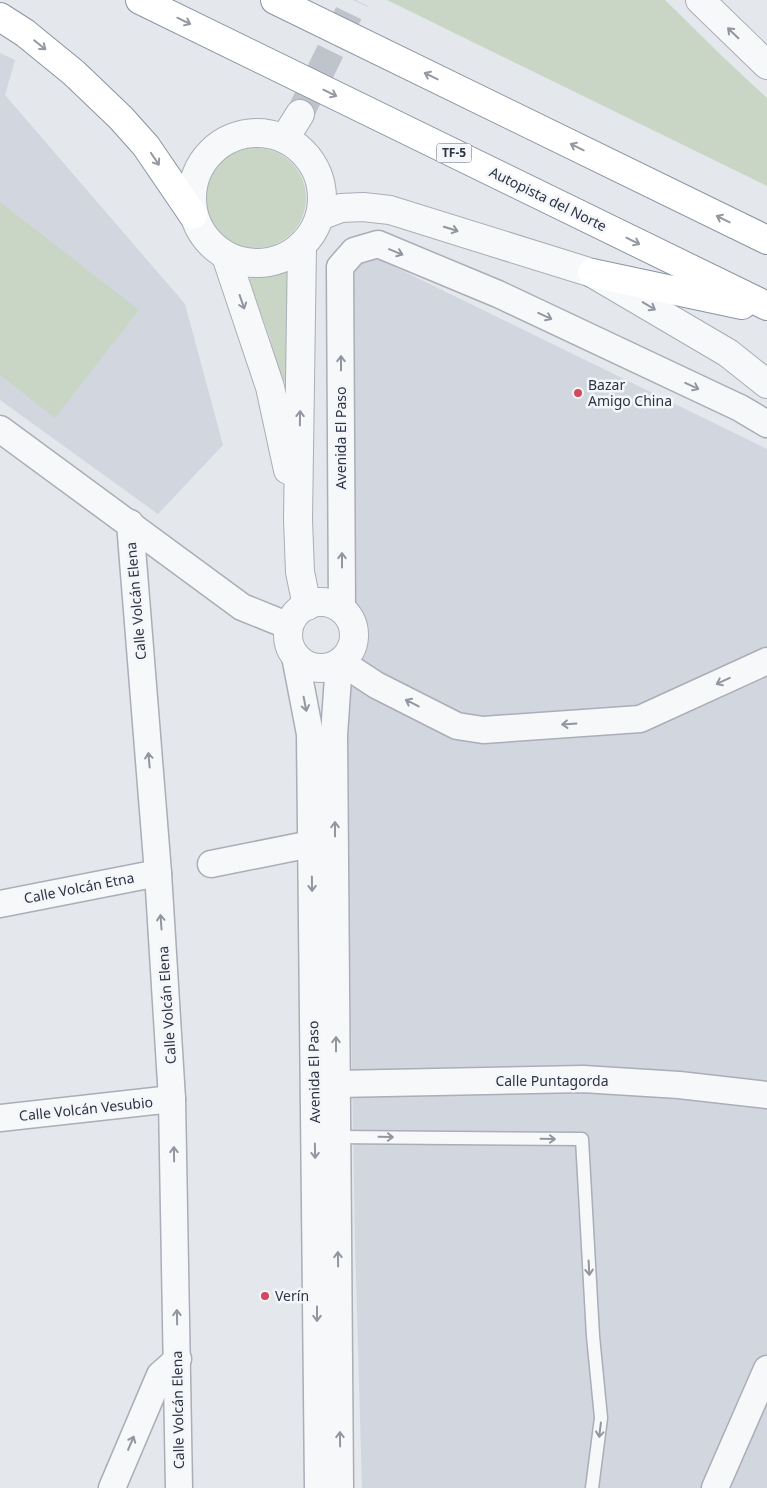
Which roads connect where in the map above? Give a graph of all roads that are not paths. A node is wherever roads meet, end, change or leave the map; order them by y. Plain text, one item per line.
1 (140, 0) edge
2 (275, 0) edge
3 (700, 0) edge
4 (0, 17) edge
5 (767, 65) edge
6 (300, 114) tunnel mouth
7 (285, 138) junction
8 (193, 215) junction
9 (320, 216) junction
10 (767, 240) edge
11 (302, 245) junction
12 (226, 256) junction
13 (592, 273) junction
14 (767, 306) edge
15 (767, 310) edge
16 (767, 384) edge
17 (767, 424) edge
18 (0, 429) edge
19 (298, 520) junction
20 (130, 523) junction
21 (307, 606) junction
22 (342, 609) junction
23 (289, 626) junction
24 (296, 656) junction
25 (767, 661) edge
26 (340, 663) junction
27 (311, 844) junction
28 (210, 864) dead end
29 (158, 873) junction
30 (0, 904) edge
31 (336, 1084) junction
32 (767, 1094) edge
33 (172, 1099) junction
34 (0, 1118) edge
35 (337, 1137) junction
36 (178, 1359) junction
37 (767, 1369) edge
38 (112, 1488) edge
39 (179, 1488) edge
40 (318, 1488) edge
41 (340, 1488) edge
42 (592, 1488) edge
43 (715, 1488) edge

1 -> 14 highway, Autopista del Norte / TF-5
10 -> 2 highway
5 -> 3 street
4 -> 8 highway
6 - 7 street
7 - 8 street
7 - 9 street
8 - 12 street
9 - 11 street
9 -> 13 street
11 - 12 street
19 -> 11 street
12 -> 19 street
13 - 15 highway
13 -> 16 street
22 -> 17 street, Avenida El Paso
18 - 20 street
19 - 21 street
20 - 23 street
29 -> 20 street, Calle Volcán Elena
21 - 22 street
21 - 23 street
22 - 26 street
23 - 24 street
24 - 26 street
24 -> 27 street, Avenida El Paso
25 -> 26 street
31 -> 26 street, Avenida El Paso
27 - 28 street
27 -> 40 street, Avenida El Paso
29 - 30 street, Calle Volcán Etna
33 -> 29 street, Calle Volcán Elena
31 - 32 street, Calle Puntagorda
31 - 35 street, Avenida El Paso
33 - 34 street, Calle Volcán Vesubio
36 -> 33 street, Calle Volcán Elena
41 -> 35 street, Avenida El Paso
35 -> 42 lane
38 -> 36 street
36 - 39 street, Calle Volcán Elena
37 - 43 street

